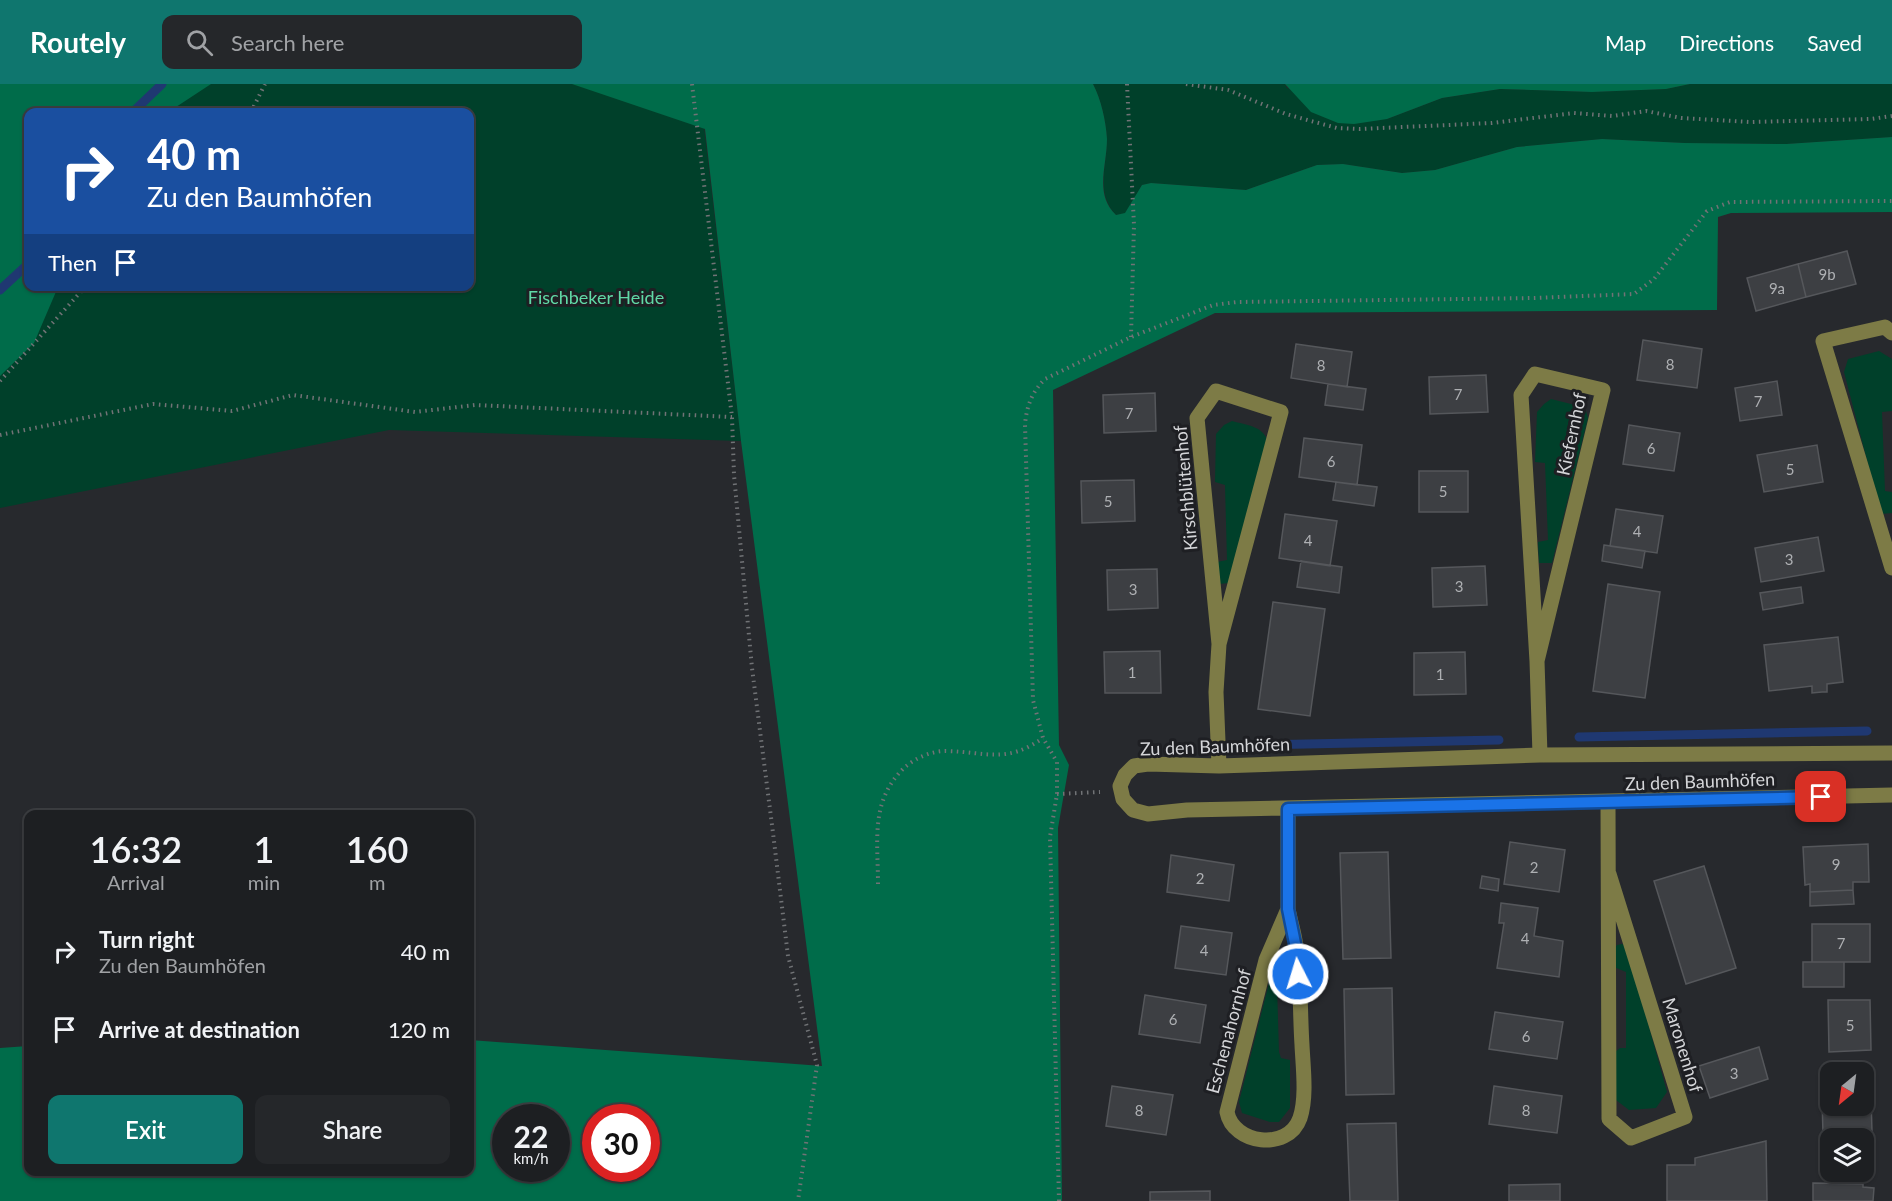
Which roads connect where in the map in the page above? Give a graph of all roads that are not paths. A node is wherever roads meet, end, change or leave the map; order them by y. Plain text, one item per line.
1 (1892, 333) edge
2 (1892, 568) edge
3 (1219, 644) junction
4 (1537, 662) junction
5 (1892, 753) edge
6 (1540, 755) junction
7 (1219, 766) junction
8 (1892, 795) edge
9 (1608, 802) junction
10 (1288, 809) junction
11 (1609, 874) junction
12 (1288, 909) junction

1 - 2 street
3 - 3 street, Kirschblütenhof
3 - 7 street, Kirschblütenhof
4 - 4 street, Kiefernhof
4 - 6 street, Kiefernhof
5 - 6 street, Zu den Baumhöfen
6 - 7 street, Zu den Baumhöfen
7 - 10 street, Zu den Baumhöfen
8 - 9 street, Zu den Baumhöfen
9 - 10 street, Zu den Baumhöfen
9 - 11 street, Maronenhof
10 - 12 street, Eschenahornhof
11 - 11 street, Maronenhof
12 - 12 street, Eschenahornhof

